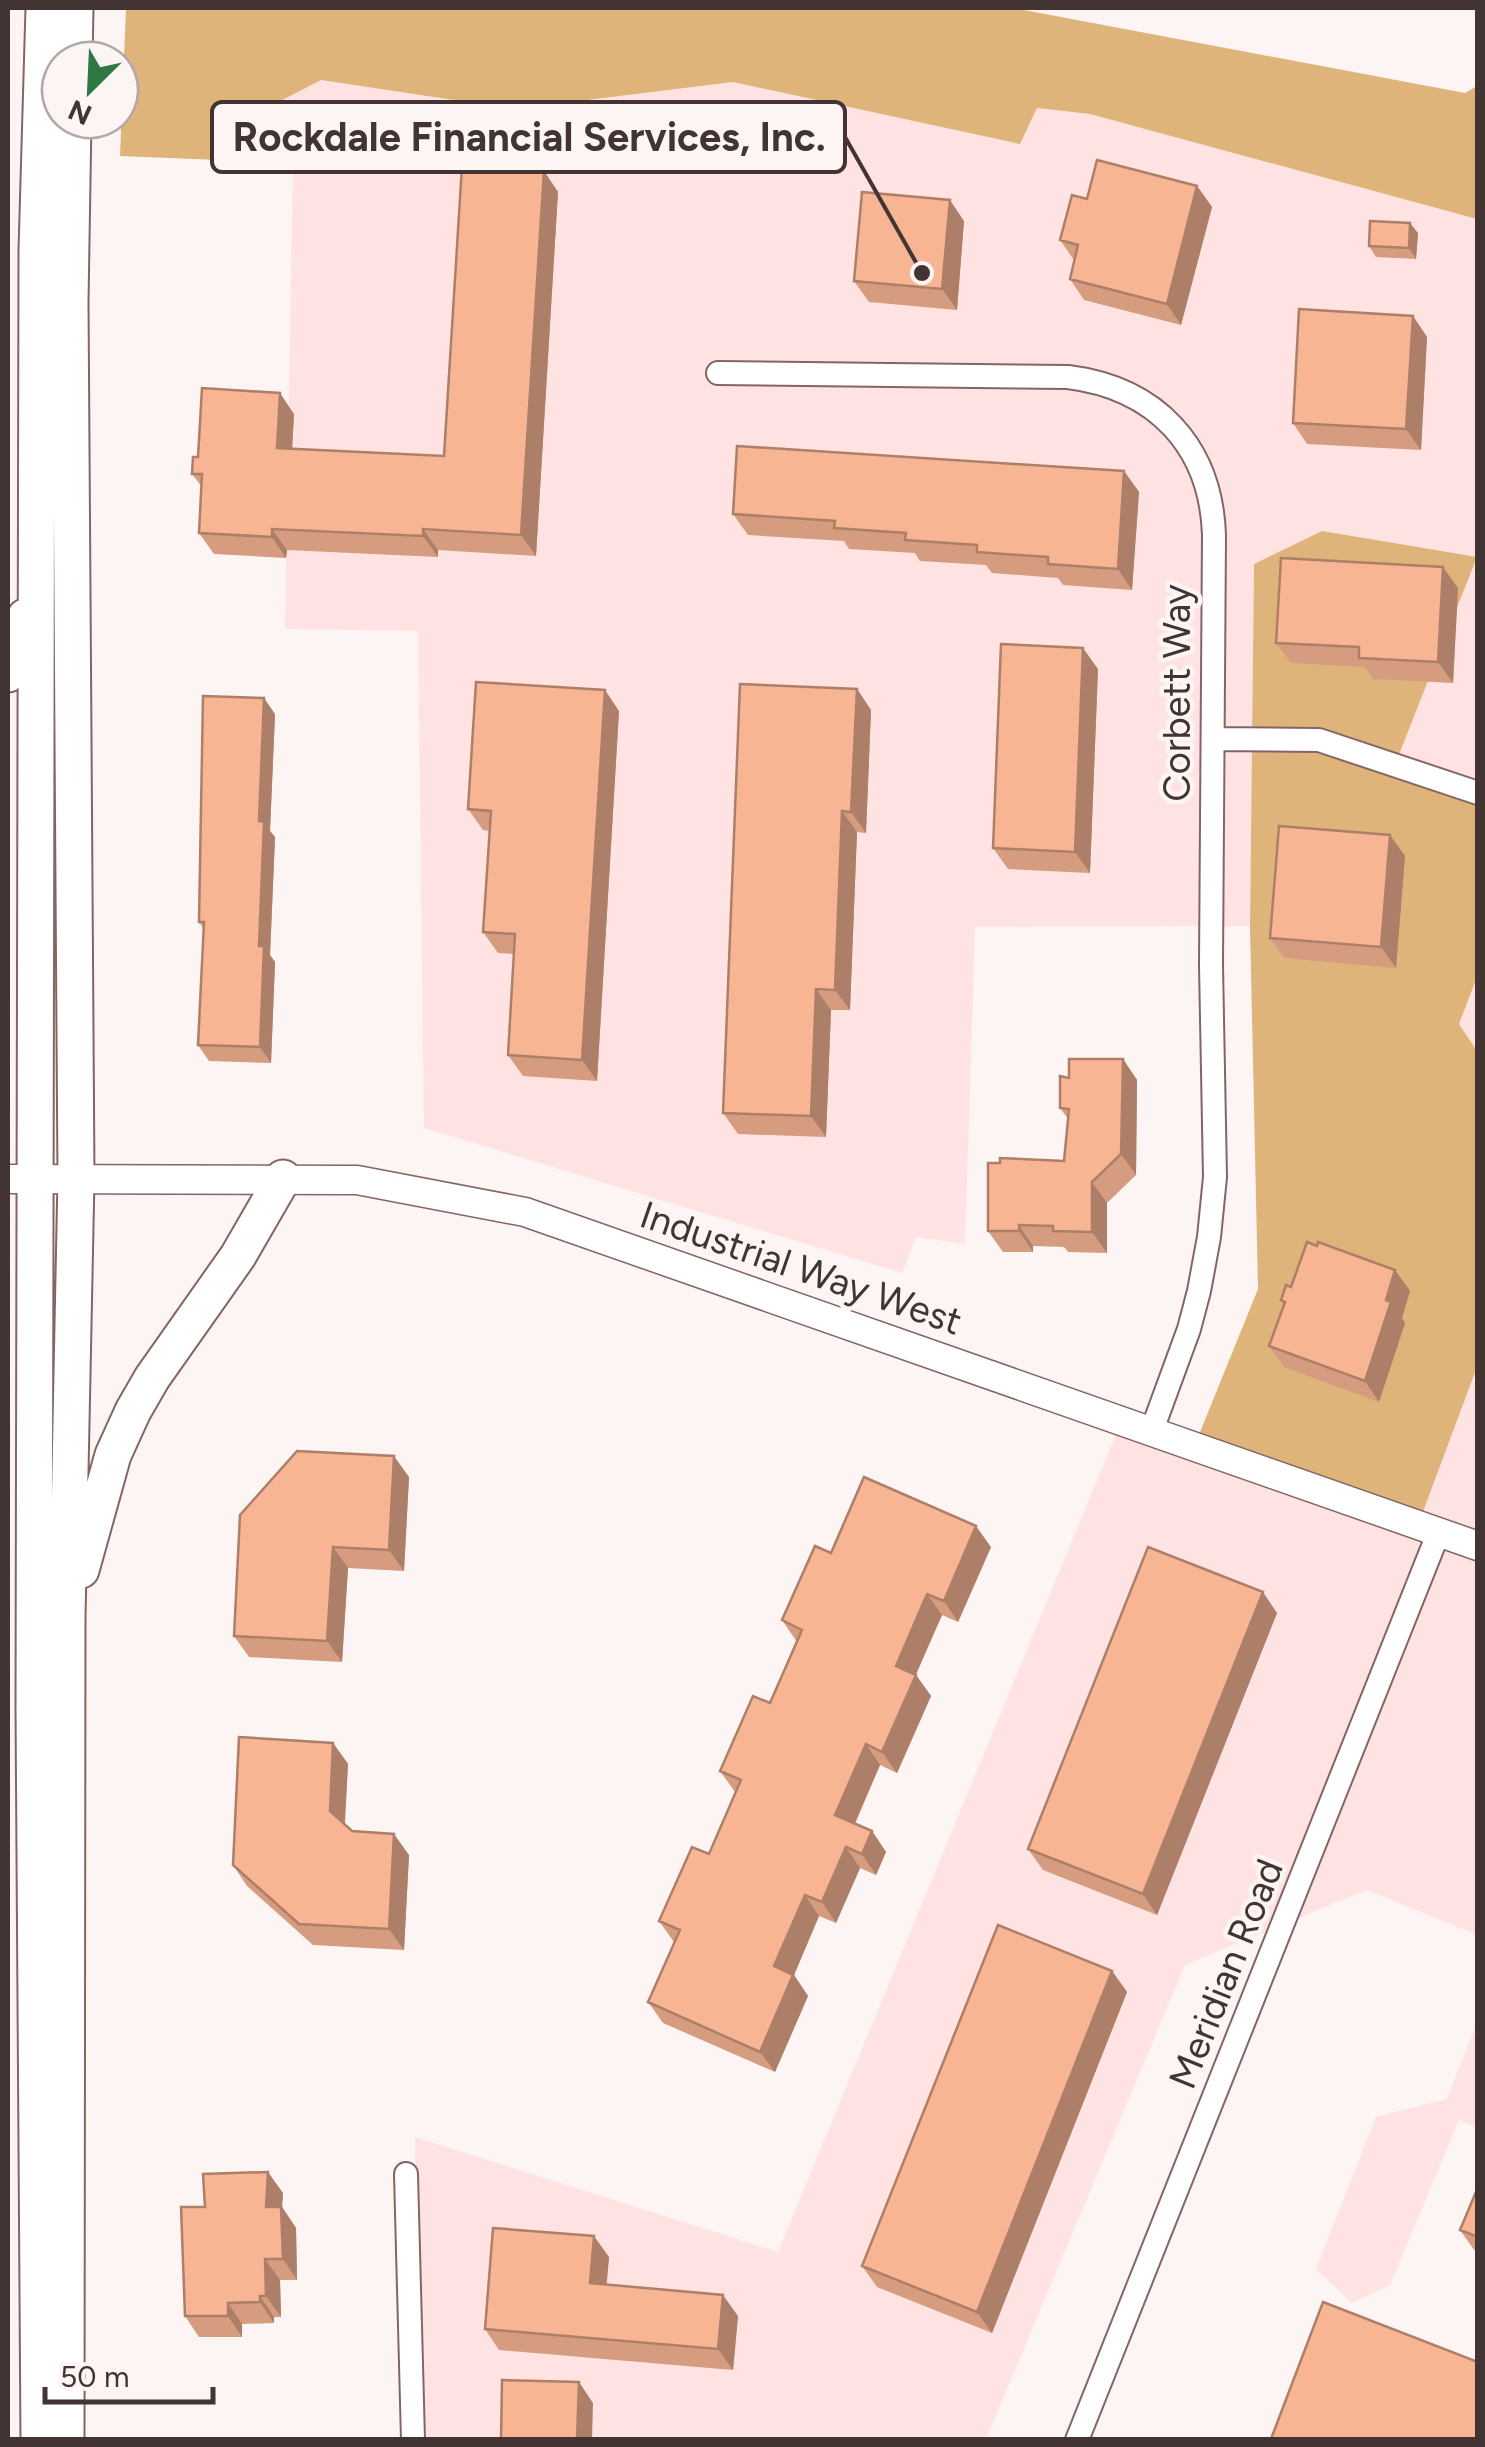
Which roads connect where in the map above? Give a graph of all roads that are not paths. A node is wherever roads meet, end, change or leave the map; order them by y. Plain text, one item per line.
1 (44, 8) edge
2 (75, 8) edge
3 (74, 40) edge
4 (73, 140) edge
5 (718, 373) dead end
6 (37, 577) junction
7 (8, 674) edge
8 (1214, 739) junction
9 (1478, 792) edge
10 (76, 1178) junction
11 (284, 1178) junction
12 (22, 1179) edge
13 (1152, 1430) junction
14 (1438, 1534) junction
15 (1478, 1546) edge
16 (67, 1619) junction
17 (406, 2174) dead end
18 (39, 2440) edge
19 (66, 2440) edge
20 (413, 2440) edge
21 (1076, 2440) edge

1 - 6 main road
2 - 3 main road
4 - 10 main road
5 - 8 street, Corbett Way
6 - 7 main road
6 - 12 main road
8 - 9 street
8 - 13 street, Corbett Way
10 - 11 street, Industrial Way West
10 - 12 street, Industrial Way West
10 - 16 main road
11 - 13 street, Industrial Way West
11 - 16 main road
12 - 18 main road
13 - 14 street, Industrial Way West
14 - 15 street, Industrial Way West
14 - 21 street, Meridian Road
16 - 19 main road
17 - 20 street

